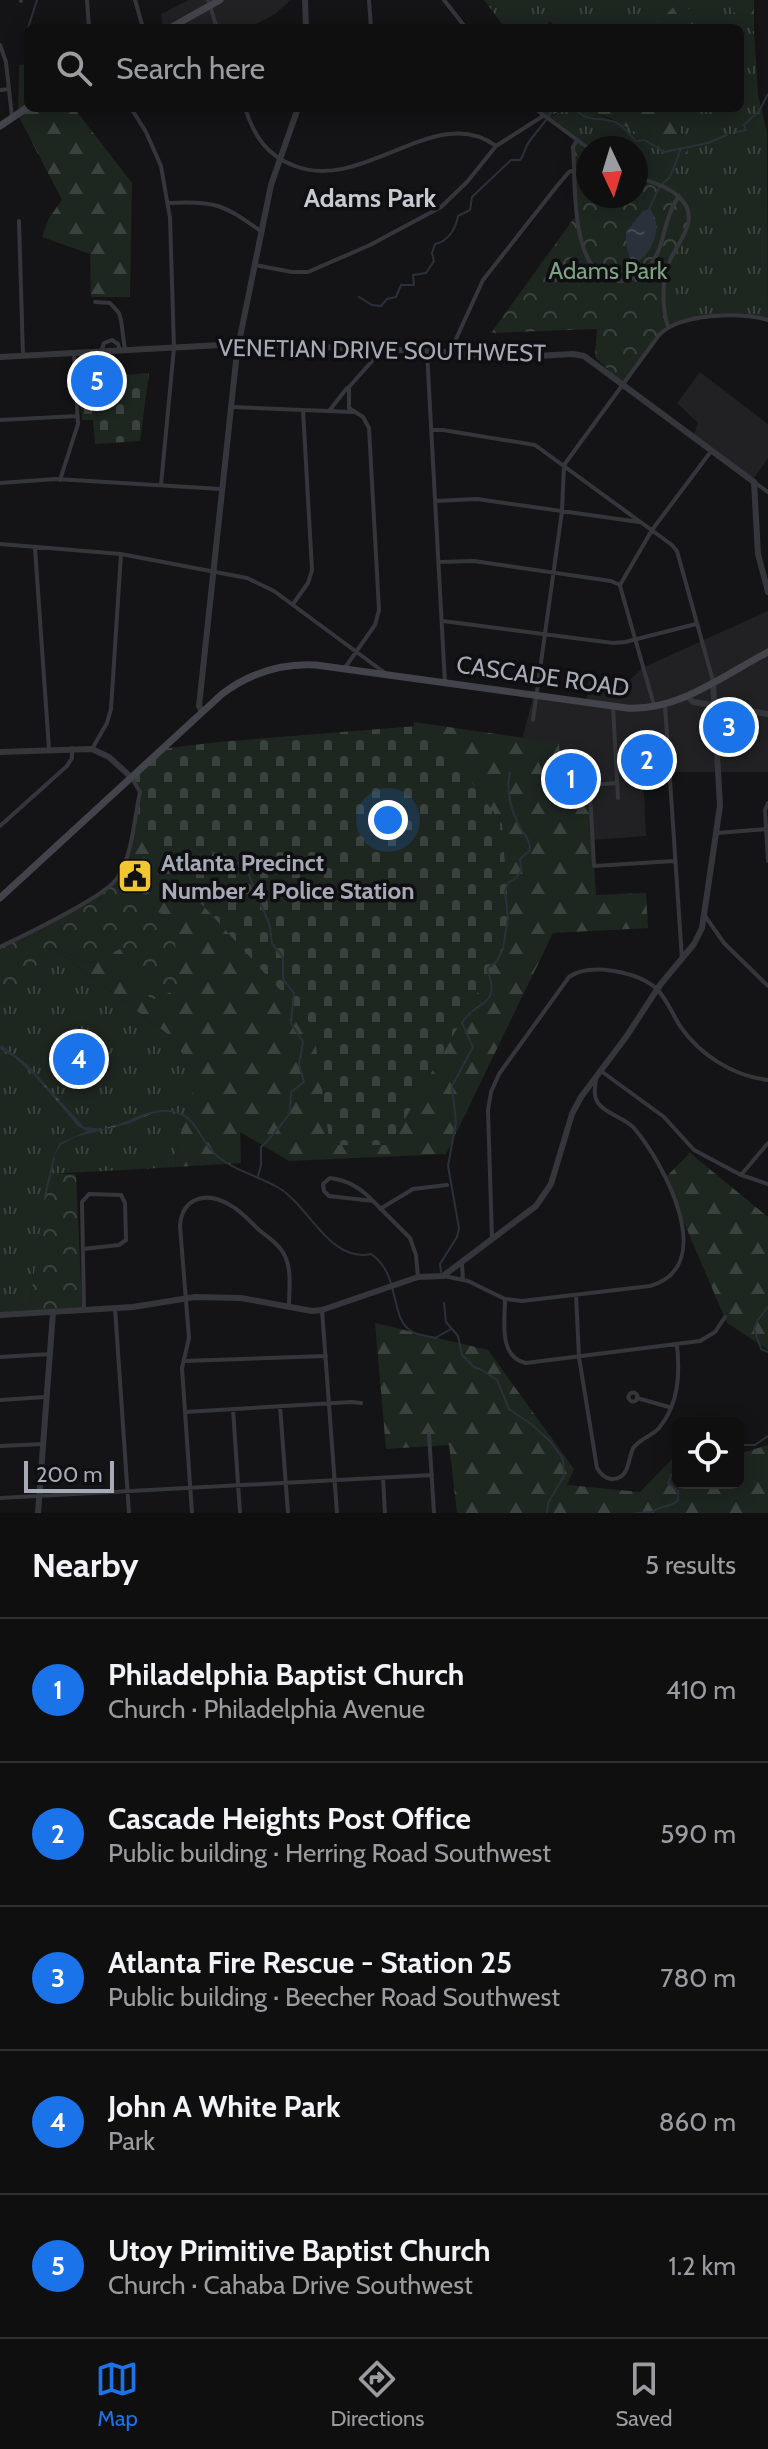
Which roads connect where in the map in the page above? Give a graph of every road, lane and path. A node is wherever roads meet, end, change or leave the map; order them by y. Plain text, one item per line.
1 (87, 0) edge
2 (135, 0) edge
3 (220, 0) edge
4 (305, 0) edge
5 (369, 0) edge
6 (444, 0) edge
7 (209, 3) edge
8 (89, 24) edge
9 (142, 24) edge
10 (176, 24) edge
11 (216, 24) edge
12 (306, 24) edge
13 (371, 24) edge
14 (463, 24) edge
15 (0, 45) edge
16 (9, 89) junction
17 (0, 90) edge
18 (24, 110) edge
19 (133, 112) edge
20 (247, 112) edge
21 (296, 112) edge
22 (538, 112) edge
23 (543, 116) junction
24 (12, 117) junction
25 (0, 126) edge
26 (576, 139) edge
27 (576, 142) edge
28 (496, 146) junction
29 (278, 160) junction
30 (575, 170) junction
31 (648, 182) edge
32 (679, 196) junction
33 (169, 203) junction
34 (19, 221) dead end
35 (262, 232) junction
36 (255, 265) junction
37 (95, 302) dead end
38 (768, 320) edge
39 (668, 327) junction
40 (239, 344) junction
41 (174, 348) junction
42 (123, 350) junction
43 (381, 351) junction
44 (427, 352) junction
45 (450, 352) junction
46 (74, 353) junction
47 (23, 356) junction
48 (0, 357) edge
49 (623, 384) junction
50 (349, 387) junction
51 (232, 407) junction
52 (303, 410) junction
53 (329, 411) junction
54 (352, 412) junction
55 (78, 416) junction
56 (0, 420) edge
57 (431, 430) junction
58 (712, 450) junction
59 (564, 465) junction
60 (60, 480) junction
61 (754, 482) junction
62 (0, 483) edge
63 (161, 485) junction
64 (223, 489) junction
65 (768, 492) edge
66 (435, 501) junction
67 (562, 511) junction
68 (642, 522) junction
69 (652, 530) junction
70 (0, 544) edge
71 (35, 547) junction
72 (121, 554) junction
73 (439, 562) junction
74 (215, 570) junction
75 (553, 572) junction
76 (620, 585) junction
77 (768, 592) edge
78 (293, 604) junction
79 (443, 621) junction
80 (697, 624) junction
81 (544, 634) junction
82 (636, 639) junction
83 (356, 652) junction
84 (768, 654) edge
85 (346, 669) junction
86 (387, 675) junction
87 (713, 682) junction
88 (445, 683) junction
89 (535, 695) junction
90 (687, 696) junction
91 (665, 705) junction
92 (714, 705) junction
93 (613, 706) junction
94 (654, 707) junction
95 (202, 712) junction
96 (768, 714) edge
97 (533, 720) dead end
98 (72, 748) junction
99 (49, 749) junction
100 (92, 749) junction
101 (0, 752) edge
102 (588, 756) dead end
103 (131, 777) junction
104 (617, 783) junction
105 (590, 785) junction
106 (618, 798) dead end
107 (768, 803) edge
108 (0, 826) edge
109 (766, 829) junction
110 (717, 833) junction
111 (674, 861) junction
112 (768, 861) edge
113 (0, 898) edge
114 (705, 916) junction
115 (0, 947) edge
116 (682, 959) junction
117 (768, 986) edge
118 (657, 989) junction
119 (599, 1074) junction
120 (768, 1080) edge
121 (768, 1143) edge
122 (741, 1175) junction
123 (768, 1184) edge
124 (447, 1185) dead end
125 (373, 1201) junction
126 (380, 1209) junction
127 (492, 1241) junction
128 (83, 1249) junction
129 (462, 1264) junction
130 (451, 1272) junction
131 (443, 1276) junction
132 (418, 1277) junction
133 (463, 1280) junction
134 (576, 1295) junction
135 (185, 1298) junction
136 (505, 1299) junction
137 (289, 1306) junction
138 (115, 1308) junction
139 (84, 1310) junction
140 (322, 1310) junction
141 (53, 1312) junction
142 (0, 1315) edge
143 (725, 1317) dead end
144 (677, 1345) junction
145 (50, 1354) junction
146 (326, 1356) junction
147 (0, 1357) edge
148 (579, 1357) junction
149 (184, 1361) junction
150 (46, 1397) junction
151 (637, 1398) dead end
152 (0, 1400) edge
153 (361, 1403) dead end
154 (330, 1404) junction
155 (280, 1406) junction
156 (670, 1408) junction
157 (233, 1409) junction
158 (185, 1412) junction
159 (429, 1434) dead end
160 (43, 1444) junction
161 (0, 1446) edge
162 (432, 1475) junction
163 (383, 1478) junction
164 (335, 1480) junction
165 (286, 1482) junction
166 (238, 1485) junction
167 (190, 1488) junction
168 (128, 1491) junction
169 (39, 1496) junction
170 (0, 1498) edge
171 (38, 1513) edge
172 (129, 1513) edge
173 (192, 1513) edge
174 (240, 1513) edge
175 (288, 1513) edge
176 (337, 1513) edge
177 (385, 1513) edge
178 (434, 1513) edge

1 - 8 street
2 - 9 street
3 - 7 main road
4 - 12 street
5 - 13 street
6 - 14 street
7 - 10 main road
7 - 11 street
15 - 16 street
16 - 17 street
16 - 24 street
18 - 24 main road
19 - 33 street
20 - 29 street
21 - 29 street
22 - 23 street
23 - 26 street
23 - 28 street
24 - 25 main road
27 - 30 street
28 - 29 street
28 - 36 street
29 - 35 street
30 - 32 street
30 - 45 street
31 - 32 street
32 - 39 street
33 - 35 street
33 - 41 street
34 - 47 street
35 - 36 street
36 - 40 street
37 - 42 street
38 - 39 street
39 - 49 street
40 - 41 street, VENETIAN DRIVE SOUTHWEST
40 - 43 street, VENETIAN DRIVE SOUTHWEST
40 - 51 street
41 - 42 street, VENETIAN DRIVE SOUTHWEST
41 - 63 street
42 - 46 street, VENETIAN DRIVE SOUTHWEST
43 - 44 street, VENETIAN DRIVE SOUTHWEST
43 - 50 street
44 - 45 street, VENETIAN DRIVE SOUTHWEST
44 - 57 street
45 - 49 street, VENETIAN DRIVE SOUTHWEST
46 - 47 street, VENETIAN DRIVE SOUTHWEST
46 - 55 street
47 - 48 street, VENETIAN DRIVE SOUTHWEST
49 - 58 street, VENETIAN DRIVE SOUTHWEST
49 - 59 street
50 - 53 street
50 - 54 street
51 - 52 street
51 - 64 street
52 - 53 street
52 - 78 street
53 - 54 street
54 - 83 street
55 - 56 street
55 - 60 street
57 - 59 street
57 - 66 street
58 - 61 street, VENETIAN DRIVE SOUTHWEST
58 - 69 street
59 - 67 street
59 - 68 street
60 - 62 street
60 - 63 street
61 - 65 street
61 - 77 street
63 - 64 street
64 - 74 street
66 - 67 street
66 - 73 street
67 - 68 street
67 - 75 street
68 - 69 street
69 - 76 street
69 - 80 street
70 - 71 street
71 - 72 street
71 - 99 street
72 - 74 street
72 - 100 street
73 - 75 street
73 - 79 street
74 - 78 street
74 - 95 street
75 - 76 street
75 - 81 street
76 - 82 street
78 - 83 street
79 - 81 street
79 - 88 street
80 - 82 street
80 - 87 street
81 - 82 street
81 - 89 street
82 - 94 street
83 - 85 street
83 - 86 street
84 - 87 main road, CASCADE ROAD
85 - 86 main road, CASCADE ROAD
85 - 95 main road, CASCADE ROAD
86 - 88 main road, CASCADE ROAD
87 - 90 main road, CASCADE ROAD
87 - 92 street
88 - 89 main road, CASCADE ROAD
89 - 93 main road, CASCADE ROAD
89 - 97 street
90 - 91 main road, CASCADE ROAD
90 - 92 street
91 - 94 main road, CASCADE ROAD
91 - 111 street
92 - 96 street
92 - 110 street
93 - 94 main road, CASCADE ROAD
93 - 104 street
95 - 103 main road, CASCADE ROAD
98 - 99 street
98 - 100 street
98 - 108 street
99 - 101 street
100 - 103 street
102 - 105 street
103 - 113 main road, CASCADE ROAD
103 - 115 street
104 - 105 street
104 - 106 street
105 - 111 street
107 - 109 street
109 - 110 street
109 - 112 street
110 - 114 street
111 - 116 street
114 - 116 street
114 - 117 street
116 - 118 street
118 - 119 street
118 - 120 street
118 - 127 street
119 - 122 street
119 - 127 street
119 - 134 street
121 - 122 street
122 - 123 street
124 - 126 street
125 - 125 street
125 - 126 street
126 - 132 street
127 - 129 street
128 - 128 street
128 - 139 street
129 - 130 street
129 - 133 street
130 - 131 street
130 - 133 street
131 - 132 street
131 - 133 street
132 - 140 street
133 - 136 street
134 - 136 street
134 - 148 street
135 - 137 street
135 - 137 street
135 - 138 street
135 - 149 street
136 - 148 street
137 - 140 street
138 - 139 street
138 - 168 street
139 - 141 street
140 - 146 street
141 - 142 street
141 - 145 street
143 - 144 street
144 - 148 street
144 - 156 street
145 - 147 street
145 - 150 street
146 - 149 street
146 - 154 street
148 - 156 street
149 - 158 street
150 - 152 street
150 - 160 street
151 - 156 street
153 - 154 street
154 - 155 street
154 - 164 street
155 - 157 street
155 - 165 street
157 - 158 street
157 - 166 street
158 - 167 street
159 - 162 street
160 - 161 street
160 - 169 street
162 - 163 street
162 - 178 street
163 - 164 street
163 - 177 street
164 - 165 street
164 - 176 street
165 - 166 street
165 - 175 street
166 - 167 street
166 - 174 street
167 - 168 street
167 - 173 street
168 - 169 street
168 - 172 street
169 - 170 street
169 - 171 street

